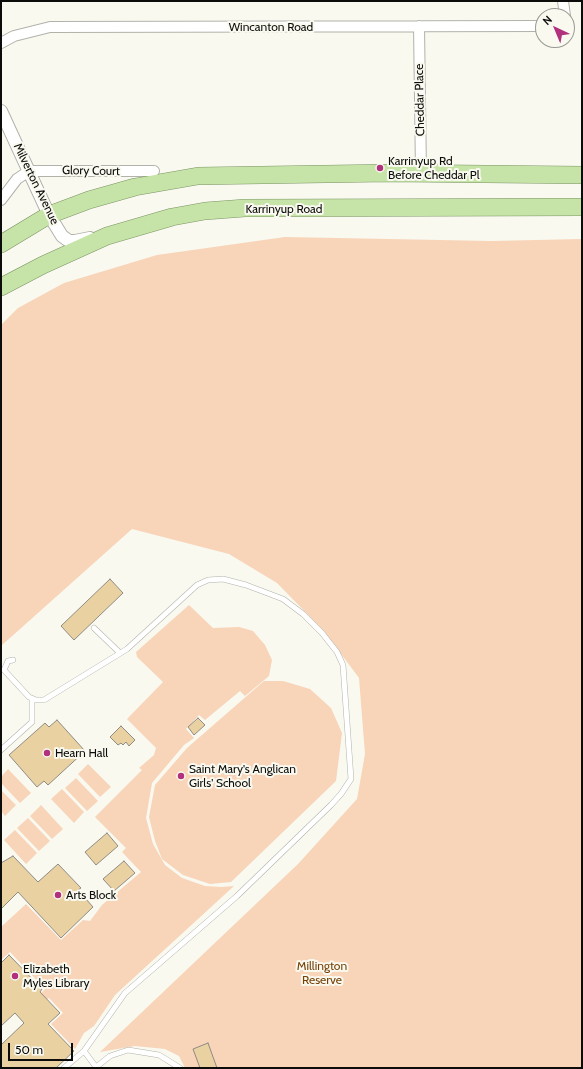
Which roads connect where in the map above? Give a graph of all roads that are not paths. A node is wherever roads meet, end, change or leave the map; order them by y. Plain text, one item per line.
1 (419, 26) junction
2 (535, 26) edge
3 (1, 43) edge
4 (1, 111) edge
5 (29, 171) junction
6 (154, 172) dead end
7 (420, 173) junction
8 (582, 175) edge
9 (1, 200) edge
10 (582, 207) edge
11 (49, 215) junction
12 (62, 236) junction
13 (107, 236) junction
14 (1, 244) edge
15 (43, 265) junction
16 (1, 287) edge
17 (94, 628) dead end
18 (120, 653) junction
19 (13, 660) dead end
20 (32, 699) junction
21 (1, 750) edge
22 (84, 1051) junction
23 (64, 1068) edge
24 (96, 1068) edge
25 (180, 1068) edge

1 - 2 street, Wincanton Road
1 - 3 street, Wincanton Road
1 - 7 street, Cheddar Place
4 - 5 street, Milverton Avenue
5 - 6 street, Glory Court
5 - 9 street
5 - 11 street, Milverton Avenue
7 - 8 highway
7 - 11 highway
10 - 13 highway, Karrinyup Road
11 - 12 street, Milverton Avenue
11 - 14 highway
12 - 13 street, Milverton Avenue
12 - 15 street, Milverton Avenue
13 - 15 highway, Karrinyup Road
15 - 16 highway, Karrinyup Road
17 - 18 lane
18 - 20 lane
18 - 22 lane
19 - 20 lane
20 - 21 lane
22 - 23 lane
22 - 24 lane
24 - 25 lane

